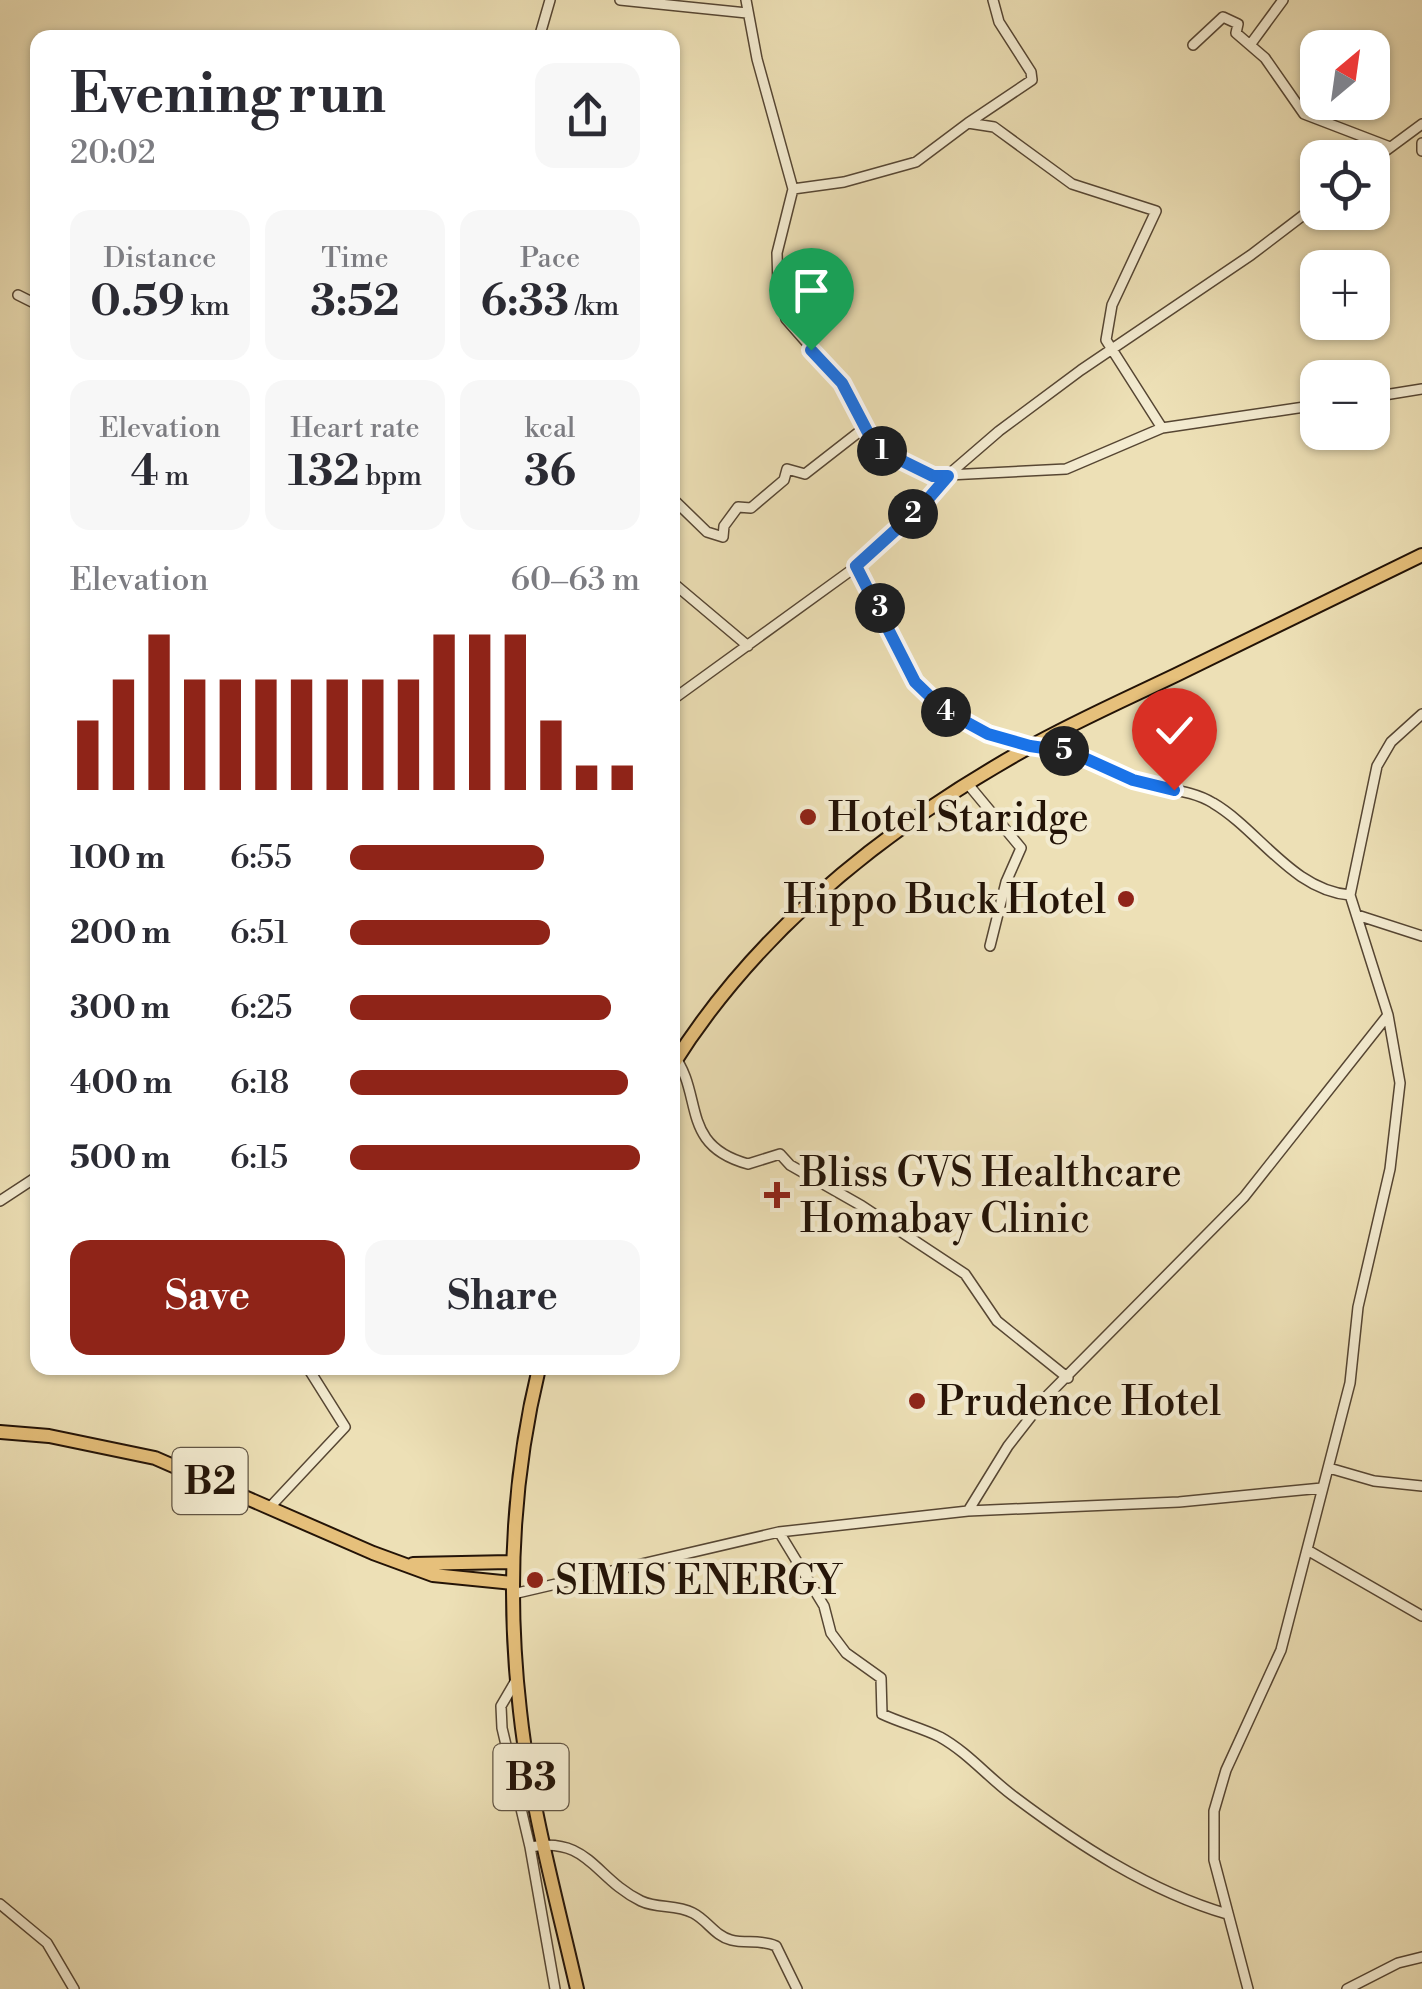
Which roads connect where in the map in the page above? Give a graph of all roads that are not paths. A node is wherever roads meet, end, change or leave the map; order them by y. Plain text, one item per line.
1 (550, 0) edge
2 (620, 0) edge
3 (746, 0) edge
4 (994, 0) edge
5 (1283, 0) edge
6 (747, 12) junction
7 (541, 30) edge
8 (1193, 44) dead end
9 (1250, 44) junction
10 (968, 123) junction
11 (1422, 124) edge
12 (1374, 140) edge
13 (1390, 146) edge
14 (793, 189) junction
15 (1300, 217) edge
16 (18, 295) dead end
17 (30, 301) edge
18 (1114, 351) junction
19 (1422, 389) edge
20 (1390, 394) edge
21 (1300, 408) edge
22 (864, 428) junction
23 (1162, 428) junction
24 (948, 476) junction
25 (680, 506) edge
26 (1422, 554) edge
27 (856, 566) junction
28 (680, 589) edge
29 (748, 646) junction
30 (680, 694) edge
31 (1422, 714) edge
32 (1030, 746) junction
33 (967, 783) junction
34 (1350, 896) junction
35 (1357, 915) junction
36 (1422, 936) edge
37 (990, 946) dead end
38 (1388, 1015) junction
39 (680, 1052) edge
40 (680, 1076) edge
41 (30, 1181) edge
42 (0, 1201) edge
43 (312, 1375) edge
44 (538, 1375) edge
45 (1068, 1378) junction
46 (0, 1432) edge
47 (1329, 1468) junction
48 (1422, 1486) edge
49 (1322, 1488) junction
50 (271, 1506) junction
51 (968, 1511) junction
52 (779, 1532) junction
53 (1308, 1551) junction
54 (513, 1562) junction
55 (411, 1564) junction
56 (513, 1588) junction
57 (1422, 1616) edge
58 (517, 1680) junction
59 (544, 1844) junction
60 (530, 1847) junction
61 (0, 1904) edge
62 (1228, 1914) junction
63 (1422, 1957) edge
64 (74, 1989) edge
65 (555, 1989) edge
66 (577, 1989) edge
67 (798, 1989) edge
68 (1248, 1989) edge
69 (1347, 1989) edge

1 - 7 street
2 - 6 street
3 - 6 street
4 - 10 street
5 - 9 street
6 - 14 street
8 - 9 street
9 - 12 street
10 - 14 street
10 - 18 street
11 - 13 street
14 - 22 street
15 - 18 street
16 - 17 street
18 - 23 street
18 - 24 street
19 - 20 street
21 - 23 street
22 - 24 street
22 - 25 street
23 - 24 street
24 - 27 street
26 - 32 highway
27 - 29 street
27 - 32 street
28 - 29 street
29 - 30 street
31 - 34 street
32 - 33 highway
32 - 34 street
33 - 37 street
33 - 39 highway
34 - 35 street
35 - 36 street
35 - 38 street
38 - 45 street
38 - 47 street
40 - 45 street
41 - 42 street
43 - 50 street
44 - 54 highway
45 - 51 street
46 - 50 highway, B2
47 - 48 street
47 - 49 street
49 - 51 street
49 - 53 street
50 - 55 highway, B2
51 - 52 street
52 - 56 street
52 - 62 street
53 - 57 street
53 - 62 street
54 - 55 highway, B2
54 - 56 highway, B3
55 - 56 highway, B2
56 - 58 highway, B3
58 - 59 highway, B3
58 - 60 street
59 - 60 street
59 - 66 highway, B3
59 - 67 street
60 - 65 street
61 - 64 street
62 - 68 street
63 - 69 street

